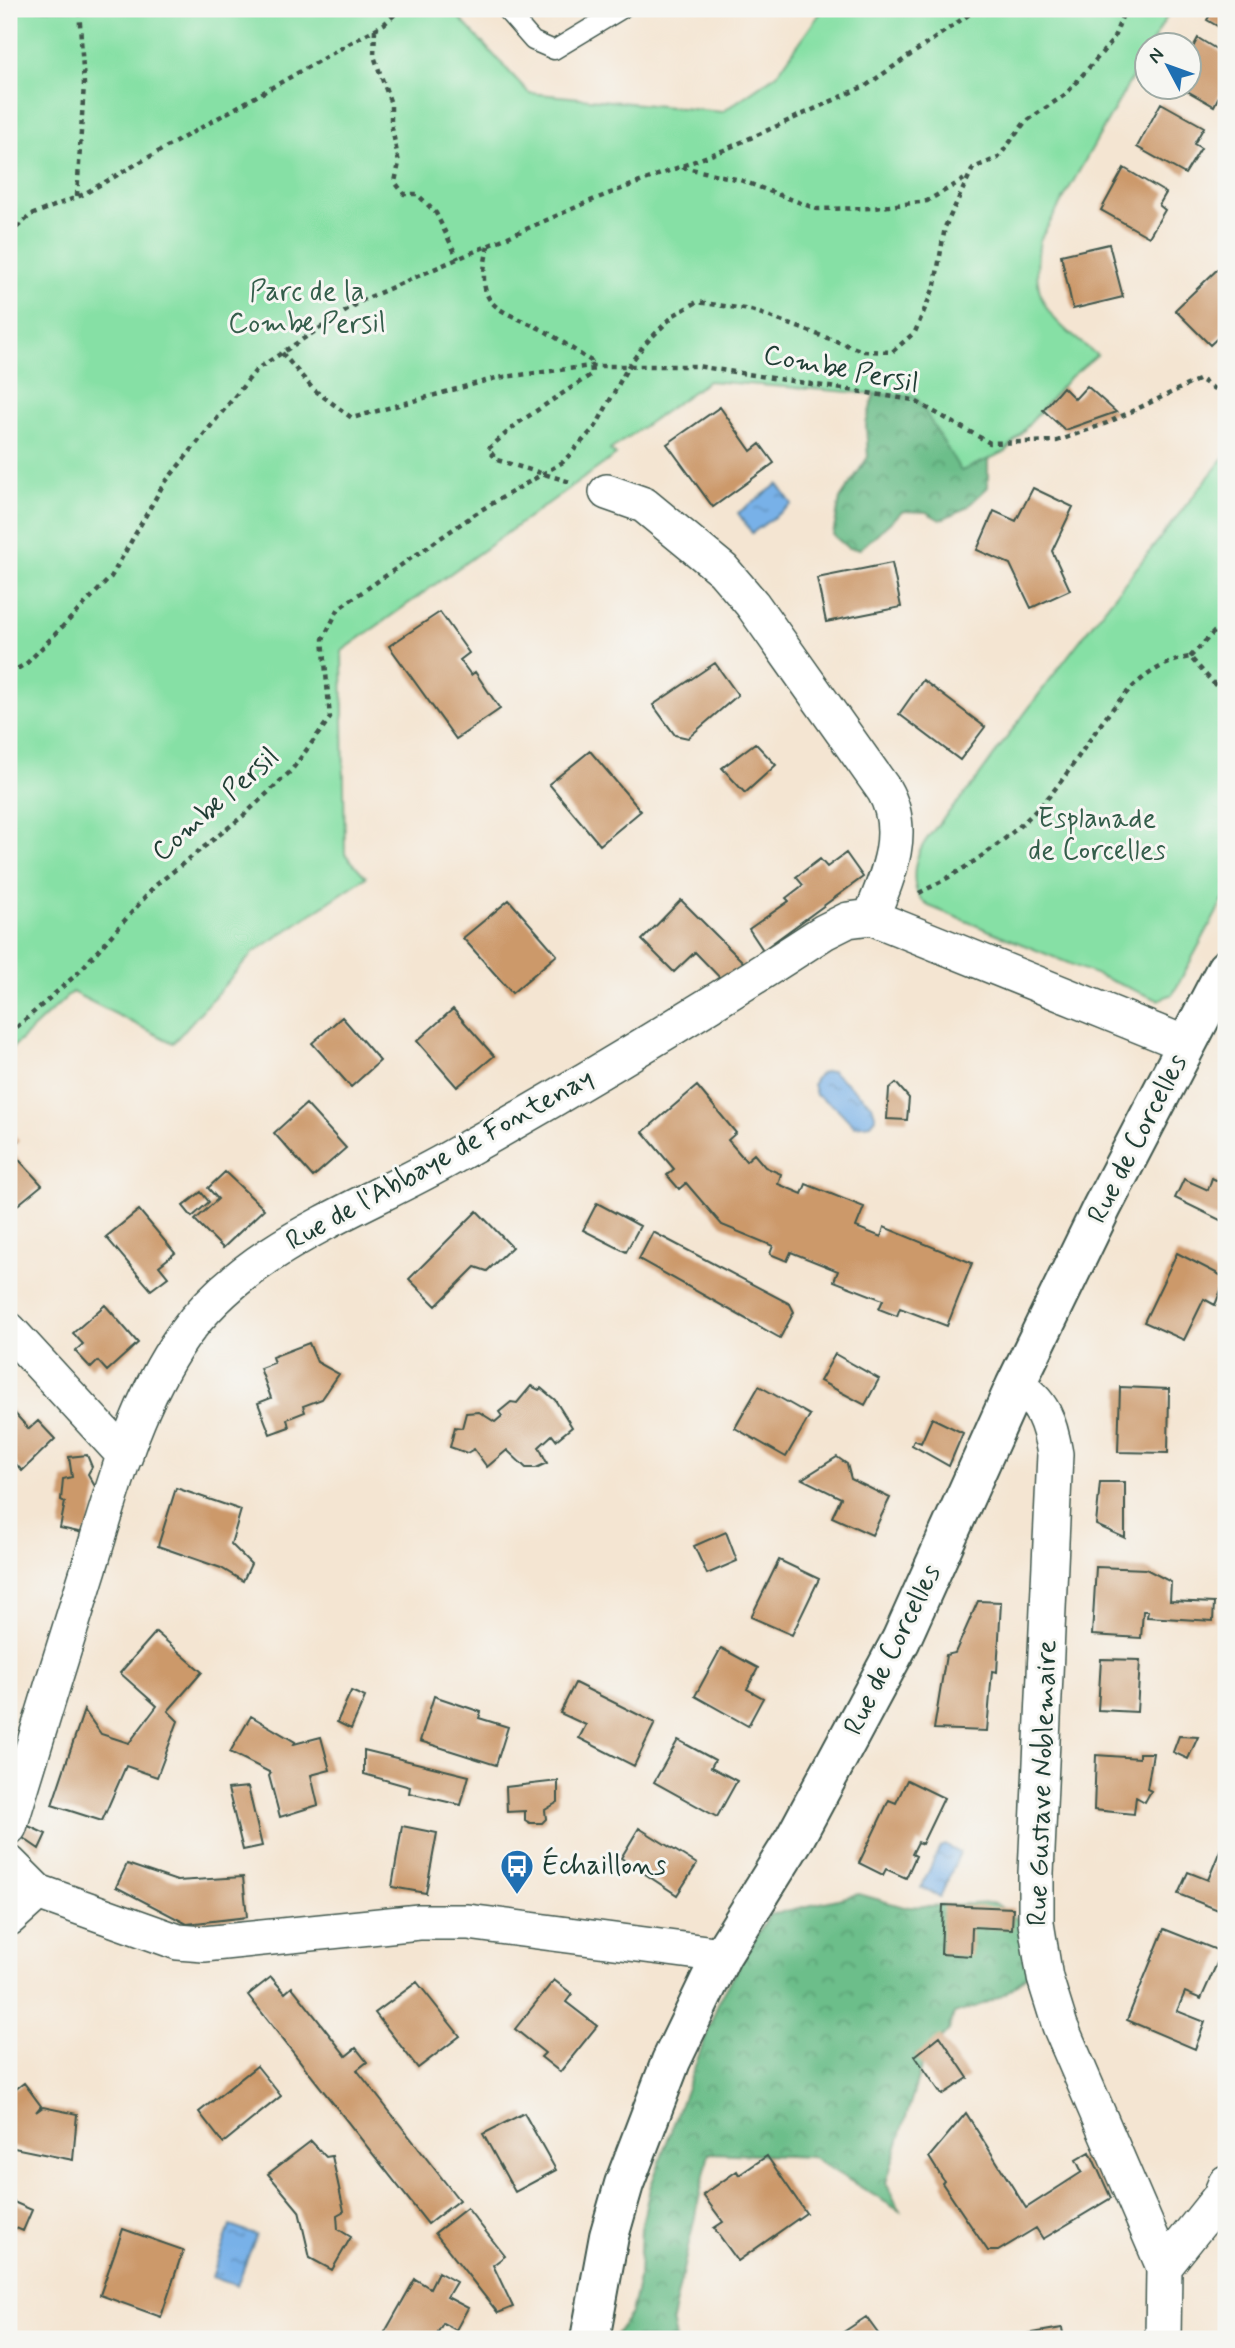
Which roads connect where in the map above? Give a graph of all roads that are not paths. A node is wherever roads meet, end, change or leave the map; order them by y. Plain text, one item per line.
1 (505, 9) edge
2 (622, 9) edge
3 (607, 492) road end
4 (871, 917) junction
5 (1221, 988) edge
6 (1186, 1044) junction
7 (9, 1330) edge
8 (1015, 1387) junction
9 (125, 1456) junction
10 (9, 1827) edge
11 (9, 1863) edge
12 (38, 1892) junction
13 (9, 1918) edge
14 (722, 1955) junction
15 (1226, 2183) edge
16 (1164, 2267) junction
17 (590, 2339) edge
18 (1163, 2339) edge

1 - 2 lane
3 - 4 street
4 - 6 street
4 - 9 street, Rue de l'Abbaye de Fontenay
5 - 6 main road, Rue de Corcelles
6 - 8 main road, Rue de Corcelles
7 - 9 street
8 - 14 main road, Rue de Corcelles
8 - 16 street, Rue Gustave Noblemaire
9 - 10 street, Rue de l'Abbaye de Fontenay
11 - 12 street
12 - 13 street
12 - 14 street
14 - 17 main road, Rue de Corcelles
15 - 16 street
16 - 18 street, Rue Gustave Noblemaire

